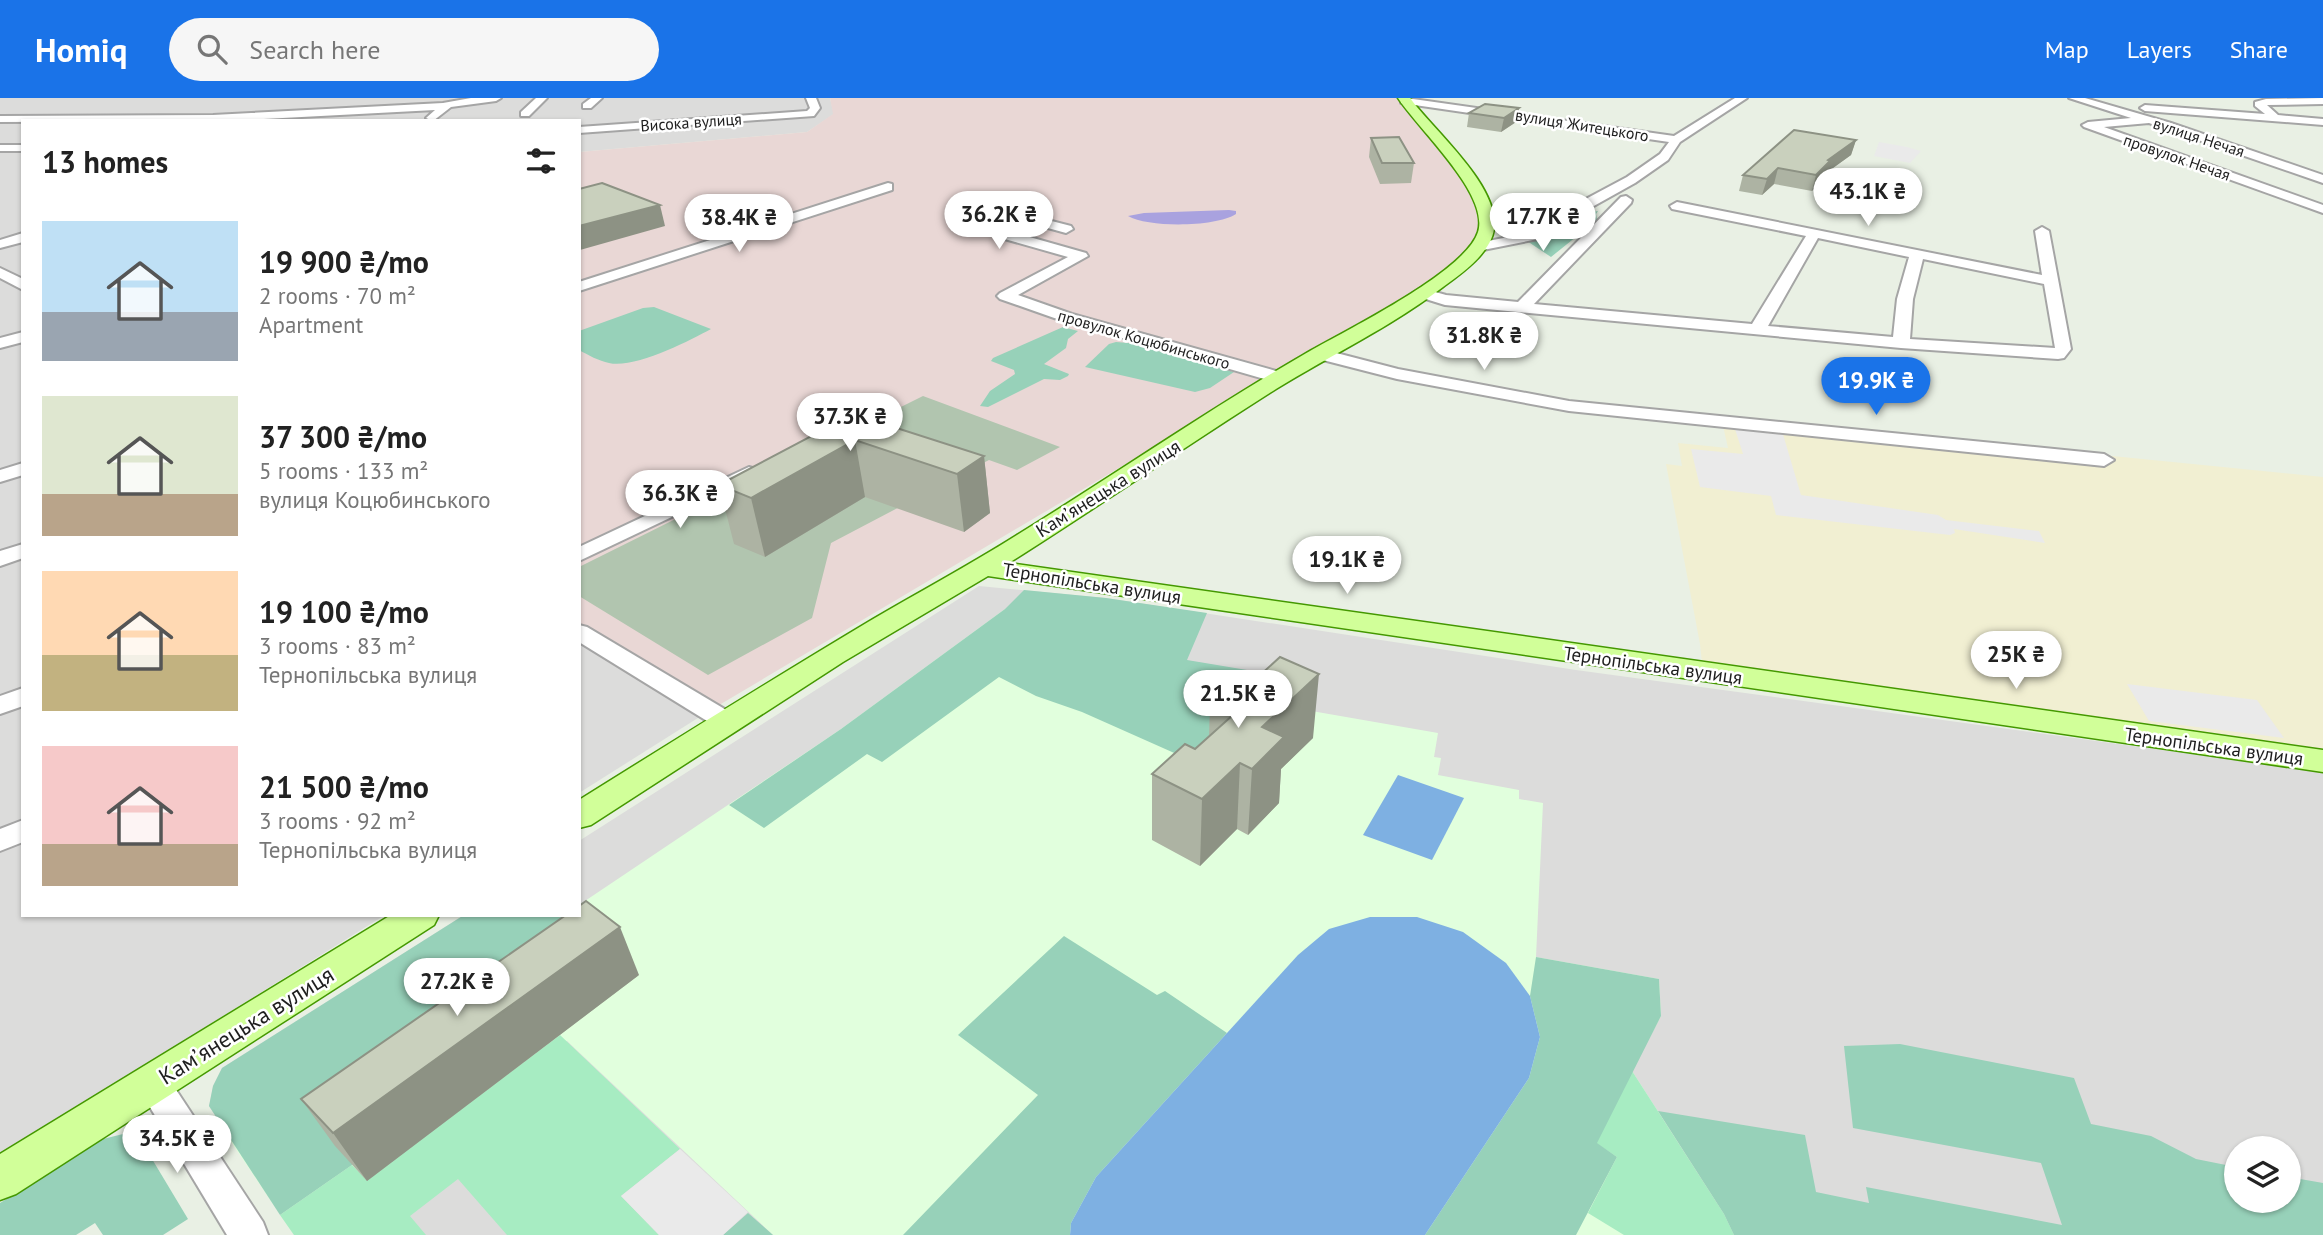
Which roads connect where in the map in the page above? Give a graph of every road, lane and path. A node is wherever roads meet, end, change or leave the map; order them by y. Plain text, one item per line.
1 (496, 98) edge
2 (542, 98) edge
3 (597, 98) edge
4 (811, 98) edge
5 (1742, 98) edge
6 (2074, 98) edge
7 (1404, 99) edge
8 (2323, 101) edge
9 (442, 106) junction
10 (587, 106) dead end
11 (1555, 106) dead end
12 (2118, 109) junction
13 (525, 114) dead end
14 (0, 118) edge
15 (430, 119) edge
16 (2279, 119) junction
17 (1550, 120) junction
18 (2148, 120) junction
19 (2323, 122) edge
20 (581, 130) edge
21 (2323, 131) edge
22 (1676, 141) junction
23 (0, 148) edge
24 (21, 148) edge
25 (2323, 179) edge
26 (888, 187) dead end
27 (1626, 200) dead end
28 (1677, 206) dead end
29 (2323, 209) edge
30 (1066, 229) dead end
31 (2042, 231) dead end
32 (1813, 235) junction
33 (21, 238) edge
34 (0, 244) edge
35 (1478, 247) junction
36 (1917, 255) junction
37 (0, 272) edge
38 (2052, 281) junction
39 (21, 285) edge
40 (581, 286) edge
41 (1422, 293) junction
42 (1522, 307) junction
43 (1757, 330) junction
44 (21, 338) edge
45 (0, 343) edge
46 (1901, 343) junction
47 (1321, 354) junction
48 (1281, 378) junction
49 (2104, 460) dead end
50 (761, 466) edge
51 (21, 551) edge
52 (581, 554) edge
53 (0, 559) edge
54 (984, 567) junction
55 (581, 633) edge
56 (21, 697) edge
57 (0, 706) edge
58 (729, 723) junction
59 (2323, 761) edge
60 (581, 816) edge
61 (418, 917) edge
62 (153, 1084) junction
63 (0, 1178) edge
64 (249, 1235) edge

1 - 9 street
2 - 13 street
3 - 10 street
4 - 20 street, Висока вулиця
5 - 22 street
6 - 12 street, вулиця Нечая
7 - 17 street, вулиця Житецького
7 - 35 main road
8 - 16 street
9 - 14 street
9 - 15 street
11 - 17 street
12 - 16 street
12 - 18 street, вулиця Нечая
16 - 19 street
16 - 21 street
17 - 22 street, вулиця Житецького
18 - 25 street, вулиця Нечая
18 - 29 street, провулок Нечая
22 - 35 street
23 - 24 street
26 - 40 street
27 - 42 street
28 - 32 street
30 - 48 street, провулок Коцюбинського
31 - 38 street
32 - 36 street
32 - 43 street
33 - 34 street
35 - 41 main road, Камʼянецька вулиця
36 - 38 street
36 - 46 street
37 - 39 street
38 - 46 street
41 - 42 street
41 - 47 main road, Камʼянецька вулиця
42 - 43 street
43 - 46 street
44 - 45 street
47 - 48 main road, Камʼянецька вулиця
47 - 49 street
48 - 54 main road, Камʼянецька вулиця
50 - 52 street
51 - 53 street
54 - 58 main road, Камʼянецька вулиця
54 - 59 main road, Тернопільська вулиця
55 - 58 street
56 - 57 street
58 - 60 main road, Камʼянецька вулиця
61 - 62 main road, Камʼянецька вулиця
62 - 63 main road, Камʼянецька вулиця
62 - 64 street

